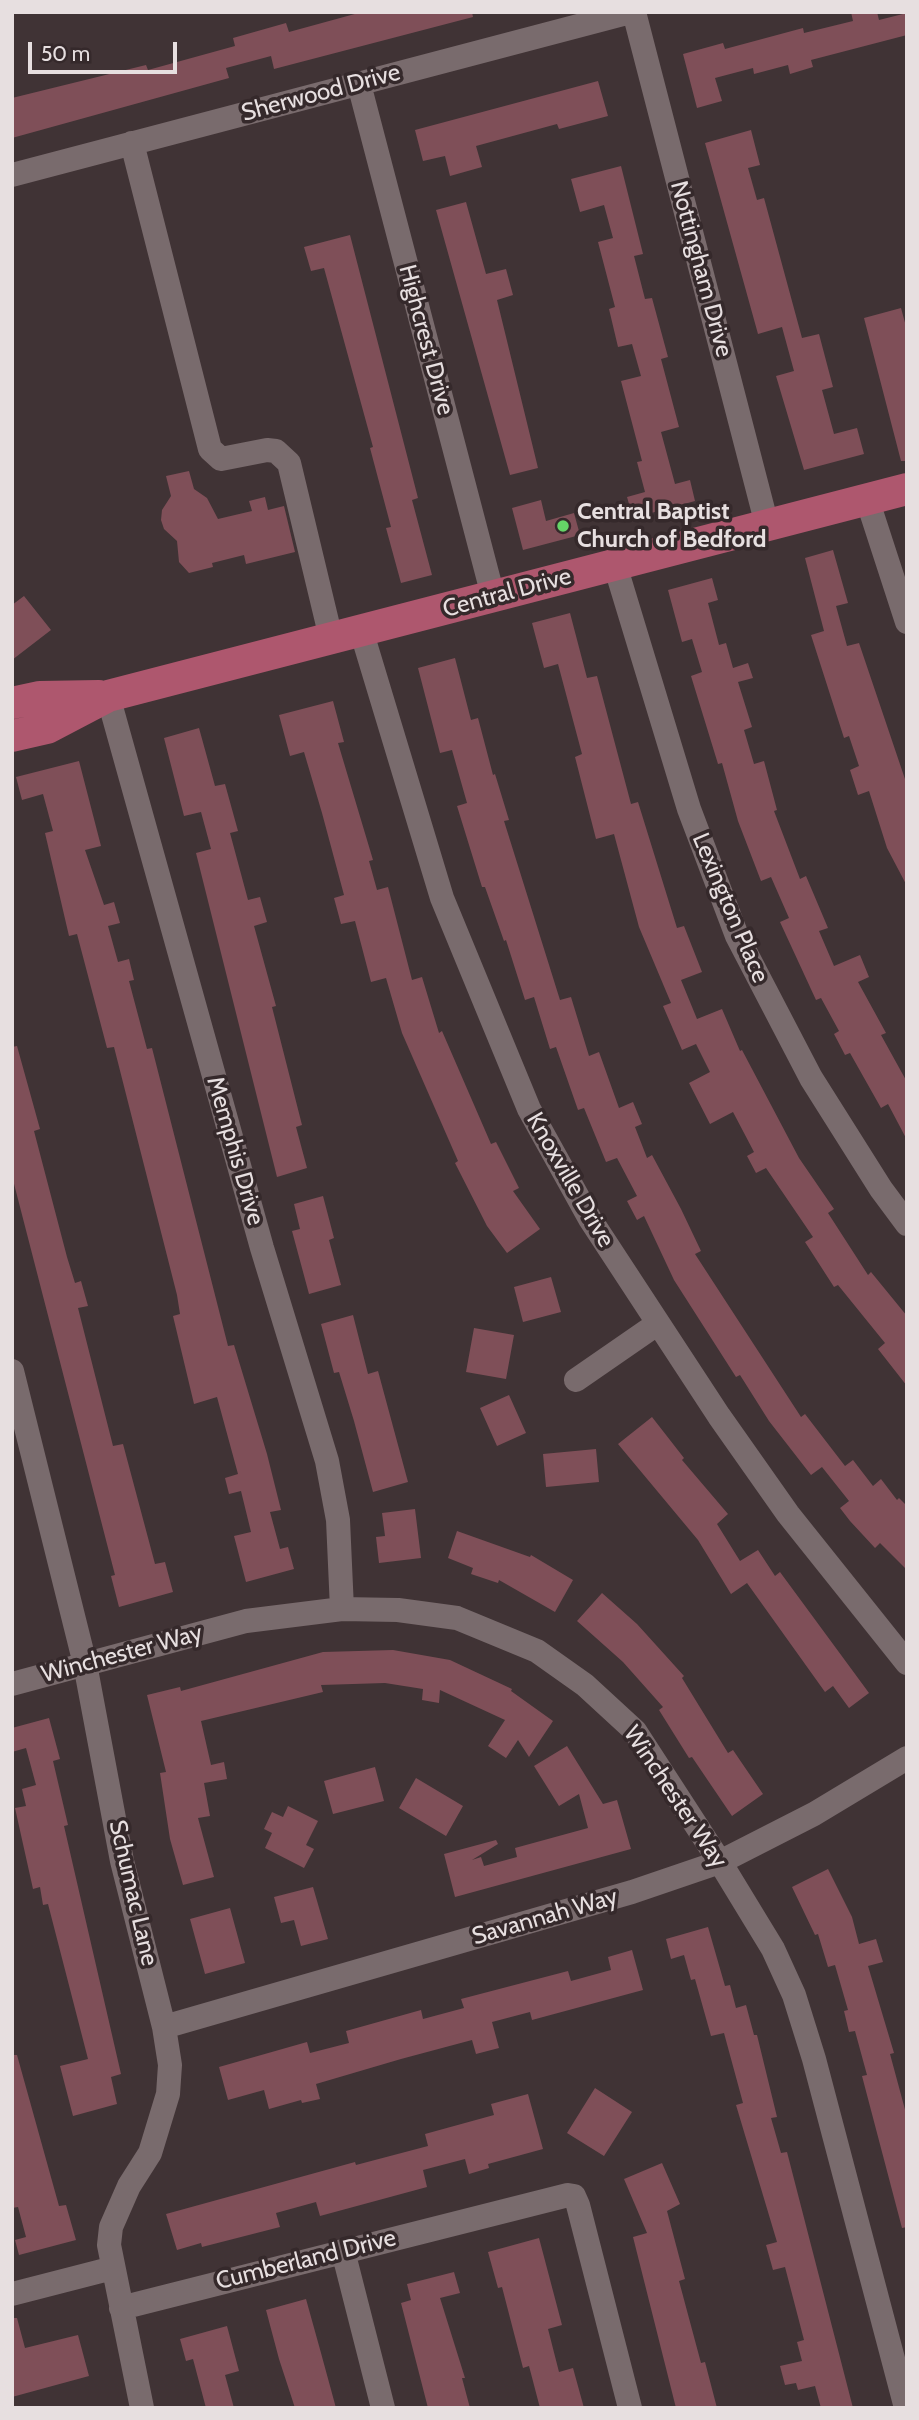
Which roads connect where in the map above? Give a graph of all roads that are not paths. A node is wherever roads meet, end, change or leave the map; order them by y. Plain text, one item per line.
1 (632, 12) edge
2 (359, 84) junction
3 (132, 143) junction
4 (12, 175) edge
5 (907, 489) edge
6 (867, 499) junction
7 (767, 525) junction
8 (615, 565) junction
9 (494, 596) junction
10 (907, 622) edge
11 (361, 631) junction
12 (331, 638) junction
13 (108, 696) junction
14 (12, 703) edge
15 (12, 736) edge
16 (907, 1224) edge
17 (657, 1324) junction
18 (12, 1371) edge
19 (576, 1380) dead end
20 (342, 1609) junction
21 (907, 1663) edge
22 (86, 1664) junction
23 (12, 1684) edge
24 (907, 1758) edge
25 (720, 1862) junction
26 (164, 2027) junction
27 (343, 2250) junction
28 (113, 2268) junction
29 (12, 2294) edge
30 (121, 2308) junction
31 (142, 2408) edge
32 (383, 2408) edge
33 (629, 2408) edge
34 (906, 2408) edge

1 - 2 street, Sherwood Drive
1 - 7 street, Nottingham Drive
2 - 3 street, Sherwood Drive
2 - 9 street, Highcrest Drive
3 - 4 street, Sherwood Drive
3 - 12 street
5 - 6 main road, Central Drive
6 - 7 main road, Central Drive
6 - 10 street
7 - 8 main road, Central Drive
8 - 9 main road, Central Drive
8 - 16 street, Lexington Place
9 - 11 main road, Central Drive
11 - 12 main road, Central Drive
11 - 17 street, Knoxville Drive
12 - 13 main road, Central Drive
13 - 14 main road, Central Drive
13 - 15 main road, Central Drive
13 - 20 street, Memphis Drive
17 - 19 street
17 - 21 street, Knoxville Drive
18 - 22 street, Schumac Lane
20 - 22 street, Winchester Way
20 - 25 street, Winchester Way
22 - 23 street, Winchester Way
22 - 26 street, Schumac Lane
24 - 25 street, Savannah Way
25 - 26 street, Savannah Way
25 - 34 street, Winchester Way
26 - 28 street, Schumac Lane
27 - 30 street, Cumberland Drive
27 - 32 street
27 - 33 street, Cumberland Drive
28 - 29 street
28 - 30 street, Schumac Lane
30 - 31 street, Schumac Lane

